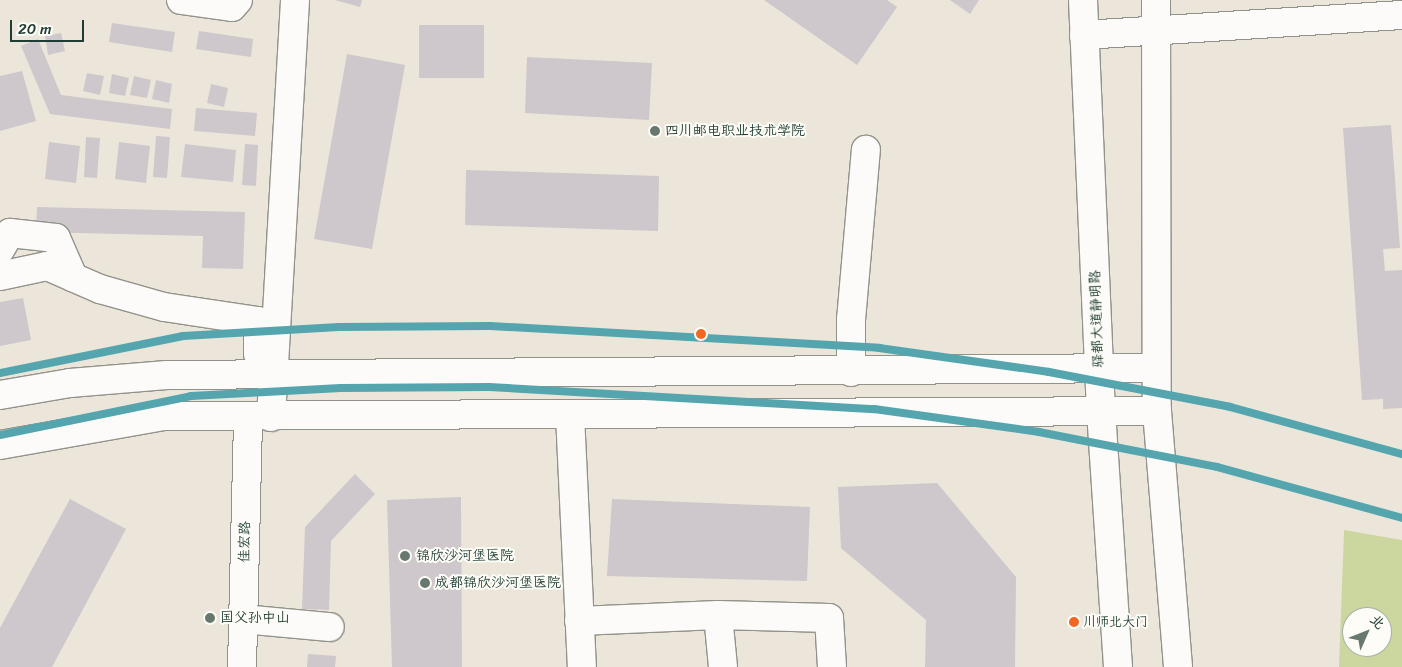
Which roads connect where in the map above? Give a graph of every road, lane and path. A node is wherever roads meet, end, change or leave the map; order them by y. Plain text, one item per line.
1 (181, 0) edge
2 (238, 0) edge
3 (295, 0) edge
4 (1083, 0) edge
5 (1156, 0) edge
6 (1402, 15) edge
7 (1158, 30) junction
8 (1084, 36) junction
9 (866, 150) dead end
10 (0, 250) edge
11 (0, 276) edge
12 (73, 277) junction
13 (1156, 368) junction
14 (1099, 369) junction
15 (851, 372) junction
16 (266, 376) junction
17 (0, 395) edge
18 (1101, 411) junction
19 (1157, 411) junction
20 (570, 415) junction
21 (259, 417) junction
22 (0, 445) edge
23 (718, 616) junction
24 (243, 619) junction
25 (579, 622) junction
26 (330, 627) dead end
27 (242, 667) edge
28 (582, 667) edge
29 (723, 667) edge
30 (832, 667) edge
31 (1118, 667) edge
32 (1178, 667) edge

1 - 2 street
3 - 16 street
4 - 8 street, 驿都大道静明路
5 - 7 street
6 - 7 street
7 - 8 street
7 - 13 street
8 - 14 street, 驿都大道静明路
9 - 15 street
10 - 12 street
11 - 12 street
12 - 16 street
13 - 14 street
13 - 19 street
14 - 15 street
14 - 18 street, 驿都大道静明路
15 - 16 street
16 - 17 street
16 - 21 street, 佳宏路
18 - 19 street
18 - 20 street
18 - 31 street, 驿都大道静明路
19 - 32 street
20 - 21 street
20 - 25 street
21 - 22 street
21 - 24 street, 佳宏路
23 - 25 street
23 - 29 street
23 - 30 street
24 - 26 street
24 - 27 street, 佳宏路
25 - 28 street

